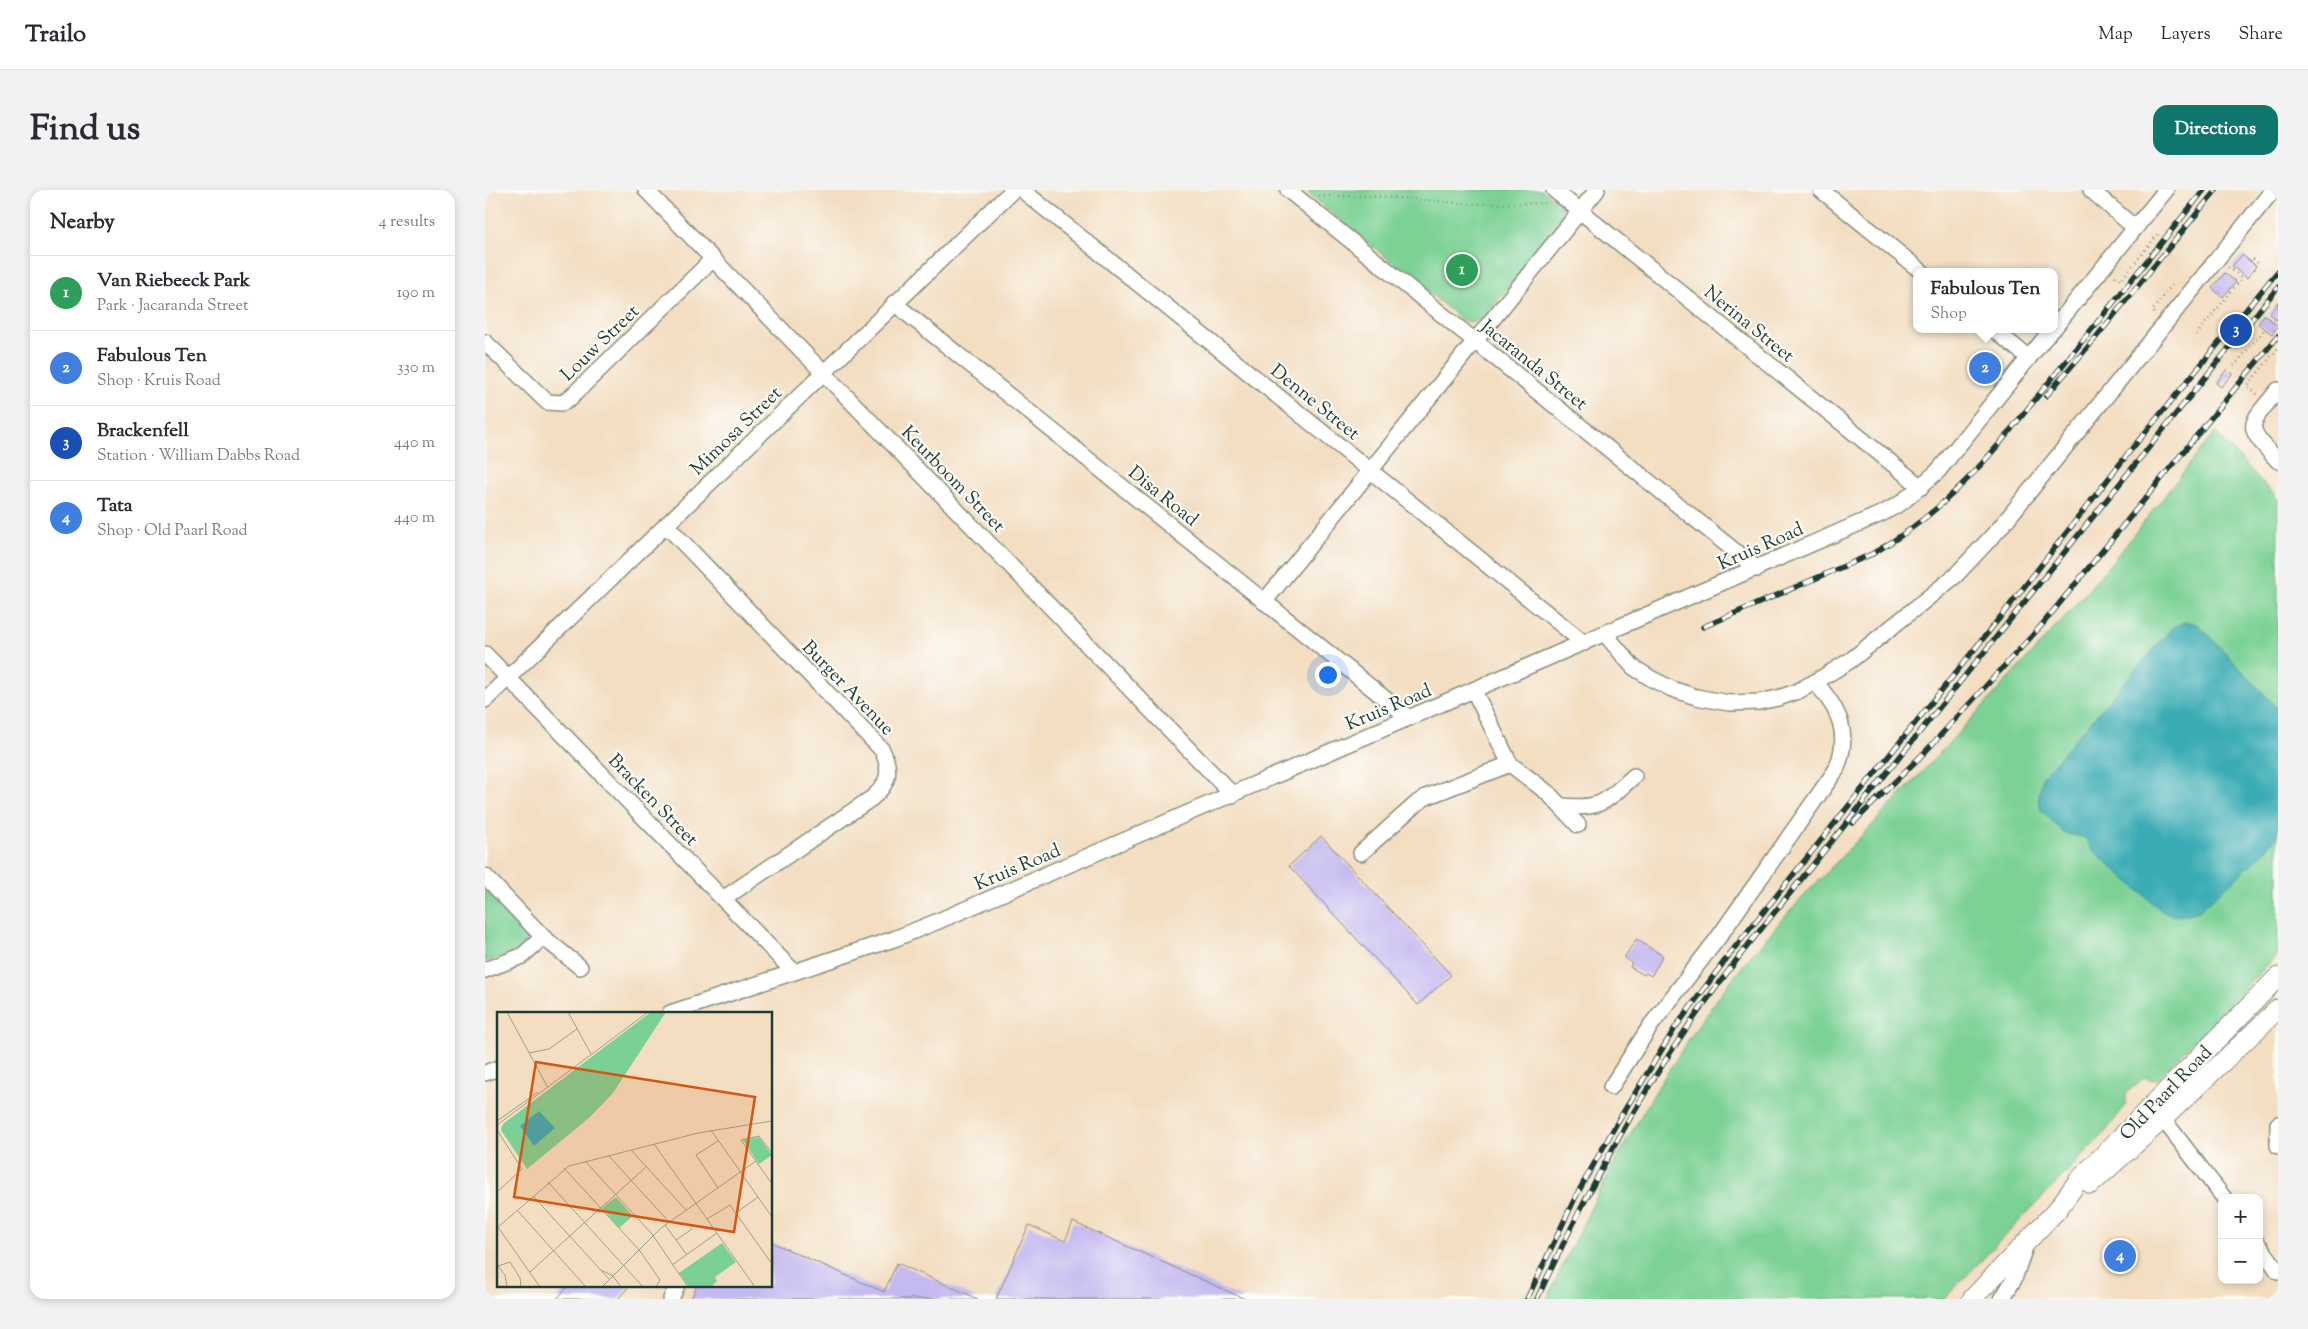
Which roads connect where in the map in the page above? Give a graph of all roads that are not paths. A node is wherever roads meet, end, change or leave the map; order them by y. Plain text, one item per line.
1 (647, 190) edge
2 (1013, 190) edge
3 (1022, 190) edge
4 (1554, 190) edge
5 (1597, 190) edge
6 (1821, 190) edge
7 (2166, 190) edge
8 (2273, 190) edge
9 (1291, 193) edge
10 (2101, 193) edge
11 (1580, 211) junction
12 (2135, 228) junction
13 (713, 259) junction
14 (1917, 268) edge
15 (894, 303) junction
16 (2058, 322) edge
17 (1998, 333) edge
18 (2049, 333) edge
19 (1475, 342) junction
20 (487, 348) edge
21 (2029, 358) junction
22 (823, 372) junction
23 (2278, 390) edge
24 (2278, 461) edge
25 (1370, 471) junction
26 (1921, 487) junction
27 (666, 525) junction
28 (1757, 569) junction
29 (1265, 602) junction
30 (1605, 634) junction
31 (1584, 643) junction
32 (485, 654) edge
33 (508, 678) junction
34 (1815, 682) junction
35 (1474, 691) junction
36 (485, 700) edge
37 (1409, 718) junction
38 (1510, 764) junction
39 (1634, 776) dead end
40 (1233, 795) junction
41 (1562, 806) junction
42 (1578, 825) dead end
43 (1361, 853) dead end
44 (485, 876) edge
45 (723, 899) junction
46 (543, 937) junction
47 (580, 966) dead end
48 (485, 970) edge
49 (794, 972) junction
50 (2278, 977) edge
51 (2278, 1008) edge
52 (673, 1012) edge
53 (497, 1069) edge
54 (485, 1073) edge
55 (1611, 1087) dead end
56 (2158, 1112) junction
57 (2278, 1124) edge
58 (2278, 1146) edge
59 (2220, 1194) edge
60 (2027, 1241) junction
61 (2263, 1251) edge
62 (2278, 1270) edge
63 (677, 1286) edge
64 (671, 1299) edge
65 (1972, 1299) edge
66 (2002, 1299) edge

1 - 13 street, Keurboom Street
2 - 15 street, Mimosa Street
3 - 25 street, Denne Street
4 - 11 street, Nerina Street
5 - 11 street
6 - 14 street
7 - 12 street, Kruis Road
8 - 34 street
9 - 19 street, Jacaranda Street
10 - 12 street
11 - 19 street
11 - 26 street, Nerina Street
12 - 16 street, Kruis Road
13 - 20 street, Louw Street
13 - 22 street, Keurboom Street
15 - 22 street, Mimosa Street
15 - 29 street, Disa Road
17 - 21 street
18 - 21 street, Kruis Road
19 - 25 street
19 - 28 street, Jacaranda Street
21 - 26 street, Kruis Road
22 - 27 street, Mimosa Street
22 - 40 street, Keurboom Street
23 - 24 street
25 - 29 street
25 - 31 street, Denne Street
26 - 28 street, Kruis Road
27 - 33 street, Mimosa Street
27 - 45 street, Burger Avenue
28 - 30 street, Kruis Road
29 - 37 street, Disa Road
30 - 31 street, Kruis Road
30 - 34 street
31 - 35 street, Kruis Road
32 - 33 street, Bracken Street
33 - 36 street, Mimosa Street
33 - 45 street, Bracken Street
34 - 55 street
35 - 37 street, Kruis Road
35 - 38 street
37 - 40 street, Kruis Road
38 - 41 street
38 - 43 street
39 - 41 street
40 - 49 street, Kruis Road
41 - 42 street
44 - 46 street
45 - 49 street, Bracken Street
46 - 47 street
46 - 48 street
49 - 52 street, Kruis Road
50 - 56 main road, Old Paarl Road
51 - 56 main road, Old Paarl Road
53 - 54 street
56 - 59 street
56 - 60 main road, Old Paarl Road
57 - 58 street
60 - 65 main road, Old Paarl Road
60 - 66 street
61 - 62 street
63 - 64 street

